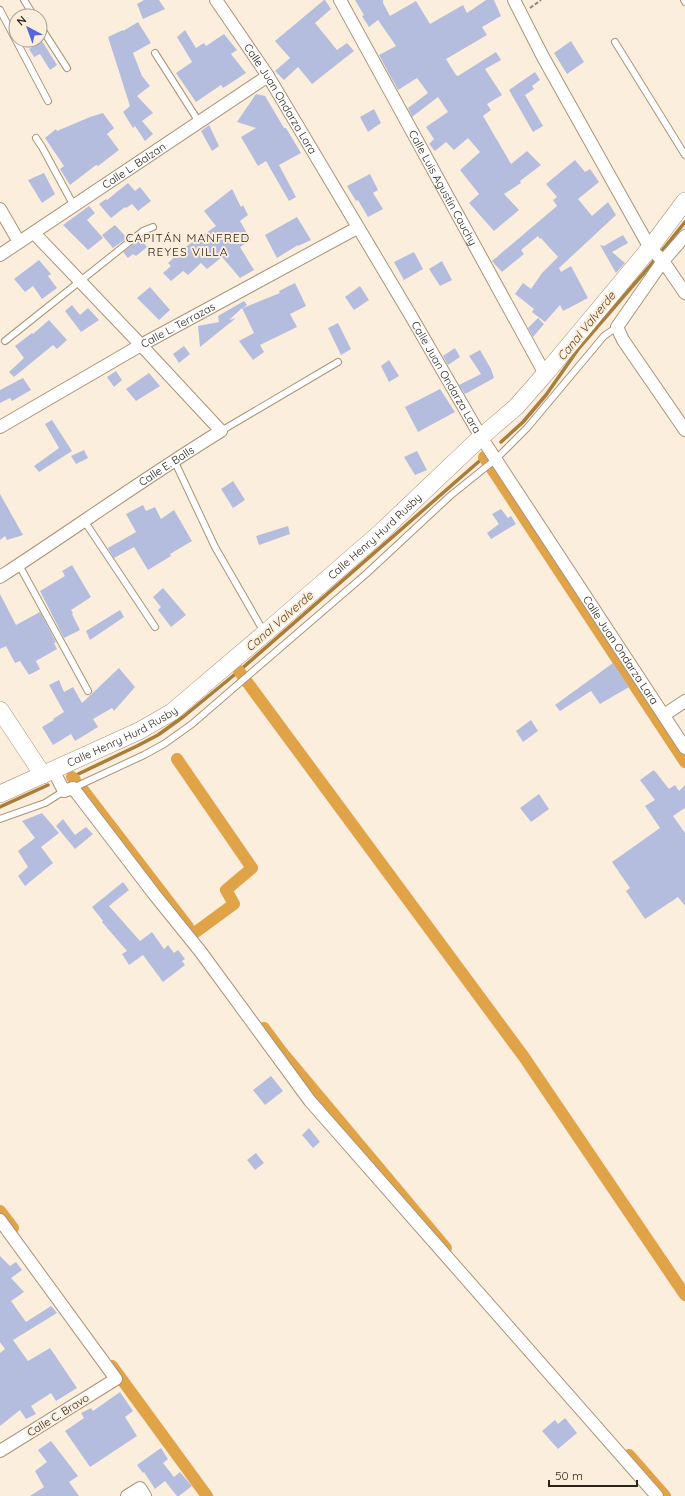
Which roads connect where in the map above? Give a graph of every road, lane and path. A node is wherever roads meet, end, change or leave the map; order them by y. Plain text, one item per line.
1 (216, 0) edge
2 (340, 0) edge
3 (514, 0) edge
4 (0, 10) edge
5 (48, 39) edge
6 (615, 42) dead end
7 (155, 53) dead end
8 (66, 68) dead end
9 (268, 76) junction
10 (48, 101) dead end
11 (199, 122) junction
12 (36, 138) dead end
13 (685, 155) edge
14 (685, 201) edge
15 (74, 206) junction
16 (0, 209) edge
17 (153, 227) dead end
18 (357, 228) junction
19 (34, 233) junction
20 (685, 236) edge
21 (19, 242) junction
22 (650, 248) junction
23 (0, 255) edge
24 (663, 261) junction
25 (81, 281) junction
26 (685, 293) edge
27 (617, 327) junction
28 (5, 341) dead end
29 (142, 345) junction
30 (338, 362) dead end
31 (545, 374) junction
32 (0, 427) edge
33 (685, 430) edge
34 (221, 431) junction
35 (481, 437) junction
36 (496, 459) junction
37 (174, 460) junction
38 (85, 522) junction
39 (19, 565) junction
40 (0, 577) edge
41 (155, 627) dead end
42 (265, 633) junction
43 (88, 691) dead end
44 (685, 701) edge
45 (0, 710) edge
46 (664, 715) junction
47 (685, 748) edge
48 (48, 773) junction
49 (68, 789) junction
50 (0, 794) edge
51 (0, 818) edge
52 (1, 1224) edge
53 (0, 1451) edge
54 (142, 1492) edge
55 (127, 1496) edge
56 (657, 1496) edge

1 - 9 street, Calle Juan Ondarza Lara
2 - 31 street, Calle Luis Agustín Cauchy
3 - 22 street
4 - 10 lane
5 - 8 lane
6 - 13 lane
7 - 11 lane
9 - 11 street, Calle L. Balzan
9 - 18 street, Calle Juan Ondarza Lara
11 - 15 street, Calle L. Balzan
12 - 15 lane
14 - 22 street, Calle Henry Hurd Rusby
15 - 19 street, Calle L. Balzan
16 - 21 street
17 - 25 lane
18 - 29 street, Calle L. Terrazas
18 - 35 street, Calle Juan Ondarza Lara
19 - 21 street, Calle L. Balzan
19 - 25 street
20 - 24 street, Calle Henry Hurd Rusby
21 - 23 street, Calle L. Balzan
22 - 24 street
22 - 31 street, Calle Henry Hurd Rusby
24 - 26 street
24 - 27 street, Calle Henry Hurd Rusby
25 - 28 lane
25 - 29 street
27 - 33 street
27 - 36 lane, Calle Henry Hurd Rusby
29 - 32 street, Calle L. Terrazas
29 - 34 street
30 - 34 lane, Calle E. Balls
31 - 35 street, Calle Henry Hurd Rusby
34 - 37 street, Calle E. Balls
35 - 36 street, Calle Juan Ondarza Lara
35 - 42 street, Calle Henry Hurd Rusby
36 - 46 street, Calle Juan Ondarza Lara
36 - 49 lane, Calle Henry Hurd Rusby
37 - 38 street, Calle E. Balls
37 - 42 lane
38 - 39 street, Calle E. Balls
38 - 41 lane
39 - 40 street, Calle E. Balls
39 - 43 lane
42 - 48 street, Calle Henry Hurd Rusby
44 - 46 street
45 - 48 street
46 - 47 street, Calle Juan Ondarza Lara
48 - 49 street
48 - 50 street, Calle Henry Hurd Rusby
49 - 51 lane, Calle Henry Hurd Rusby
49 - 56 street
52 - 53 street, Calle C. Bravo
54 - 55 street

